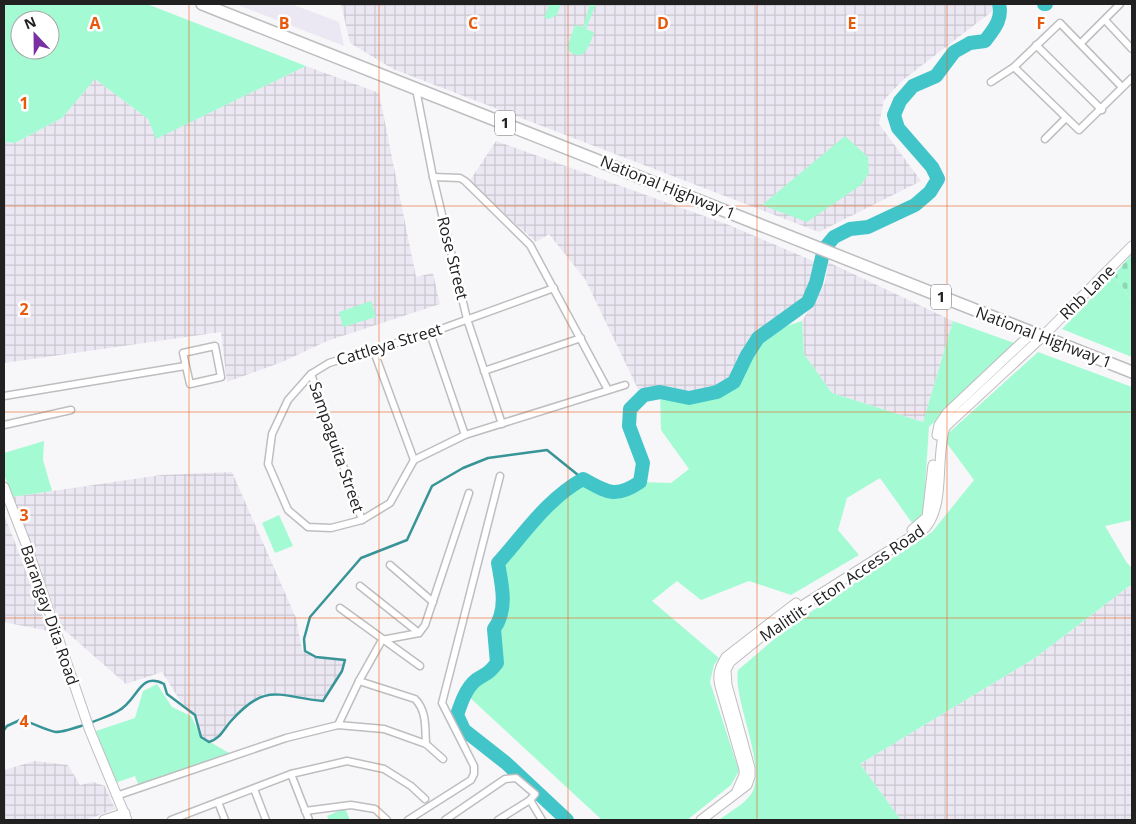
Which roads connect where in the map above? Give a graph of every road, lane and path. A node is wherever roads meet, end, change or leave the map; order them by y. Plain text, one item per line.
1 (202, 4) edge
2 (1120, 4) edge
3 (1105, 20) junction
4 (1081, 43) junction
5 (1036, 45) junction
6 (1132, 50) edge
7 (1014, 67) junction
8 (1132, 78) edge
9 (991, 82) dead end
10 (416, 88) junction
11 (1122, 88) junction
12 (1102, 110) junction
13 (1066, 119) junction
14 (1045, 139) dead end
15 (433, 177) junction
16 (1132, 246) edge
17 (554, 288) junction
18 (467, 319) junction
19 (430, 333) junction
20 (1037, 335) junction
21 (582, 338) junction
22 (373, 348) junction
23 (186, 366) junction
24 (484, 372) junction
25 (1132, 372) edge
26 (311, 374) junction
27 (988, 374) junction
28 (996, 380) junction
29 (625, 385) dead end
30 (608, 390) junction
31 (4, 396) edge
32 (71, 410) dead end
33 (502, 424) junction
34 (4, 425) edge
35 (465, 435) junction
36 (414, 460) junction
37 (500, 476) dead end
38 (4, 488) edge
39 (469, 493) dead end
40 (362, 520) junction
41 (390, 565) dead end
42 (360, 586) dead end
43 (433, 602) junction
44 (340, 608) dead end
45 (419, 633) junction
46 (382, 640) junction
47 (420, 666) dead end
48 (359, 681) junction
49 (338, 725) junction
50 (426, 744) junction
51 (443, 759) dead end
52 (291, 774) junction
53 (254, 789) junction
54 (736, 792) junction
55 (116, 796) junction
56 (425, 798) dead end
57 (530, 800) junction
58 (218, 802) junction
59 (305, 811) junction
60 (126, 816) edge
61 (185, 818) edge
62 (509, 818) edge
63 (104, 820) edge
64 (171, 820) edge
65 (225, 820) edge
66 (266, 820) edge
67 (308, 820) edge
68 (387, 820) edge
69 (408, 820) edge
70 (444, 820) edge
71 (498, 820) edge
72 (542, 820) edge
73 (701, 820) edge

1 - 10 highway, National Highway 1 / 1
2 - 3 street
3 - 4 street
3 - 6 street
4 - 5 street
4 - 11 street
5 - 7 street
5 - 12 street
7 - 9 street
7 - 13 street
8 - 11 street
10 - 15 street, Rose Street
10 - 20 highway, National Highway 1 / 1
11 - 12 street
12 - 13 street
13 - 14 street
15 - 17 street
15 - 18 street, Rose Street
16 - 20 street, Rhb Lane
17 - 18 street, Cattleya Street
17 - 21 street
18 - 19 street, Cattleya Street
18 - 24 street, Rose Street
19 - 22 street, Cattleya Street
19 - 35 street
20 - 25 highway, National Highway 1 / 1
20 - 27 street, Malitlit - Eton Access Road
20 - 28 street, Malitlit - Eton Access Road
21 - 24 street
21 - 30 street
22 - 26 street, Cattleya Street
22 - 36 street
23 - 23 street
23 - 31 street
24 - 33 street, Rose Street
26 - 40 street, Sampaguita Street
26 - 40 street, Cattleya Street
27 - 28 street
27 - 54 street, Malitlit - Eton Access Road
28 - 54 street, Malitlit - Eton Access Road
29 - 30 street
30 - 33 street
32 - 34 street
33 - 35 street
35 - 36 street
36 - 40 street, Cattleya Street
37 - 69 street
38 - 55 street, Barangay Dita Road
39 - 43 street
41 - 43 street
42 - 45 street
43 - 45 street
44 - 46 street
45 - 46 street
46 - 47 street
46 - 48 street
48 - 49 street
48 - 50 street
49 - 50 street
49 - 55 street
50 - 51 street
52 - 53 street
52 - 56 street
52 - 59 street
53 - 58 street
53 - 66 street
54 - 73 street, Malitlit - Eton Access Road
55 - 60 street, Barangay Dita Road
57 - 62 street
57 - 70 street
57 - 72 street
58 - 61 street
58 - 65 street
59 - 67 street
59 - 68 street
60 - 63 street
61 - 64 street
62 - 71 street

